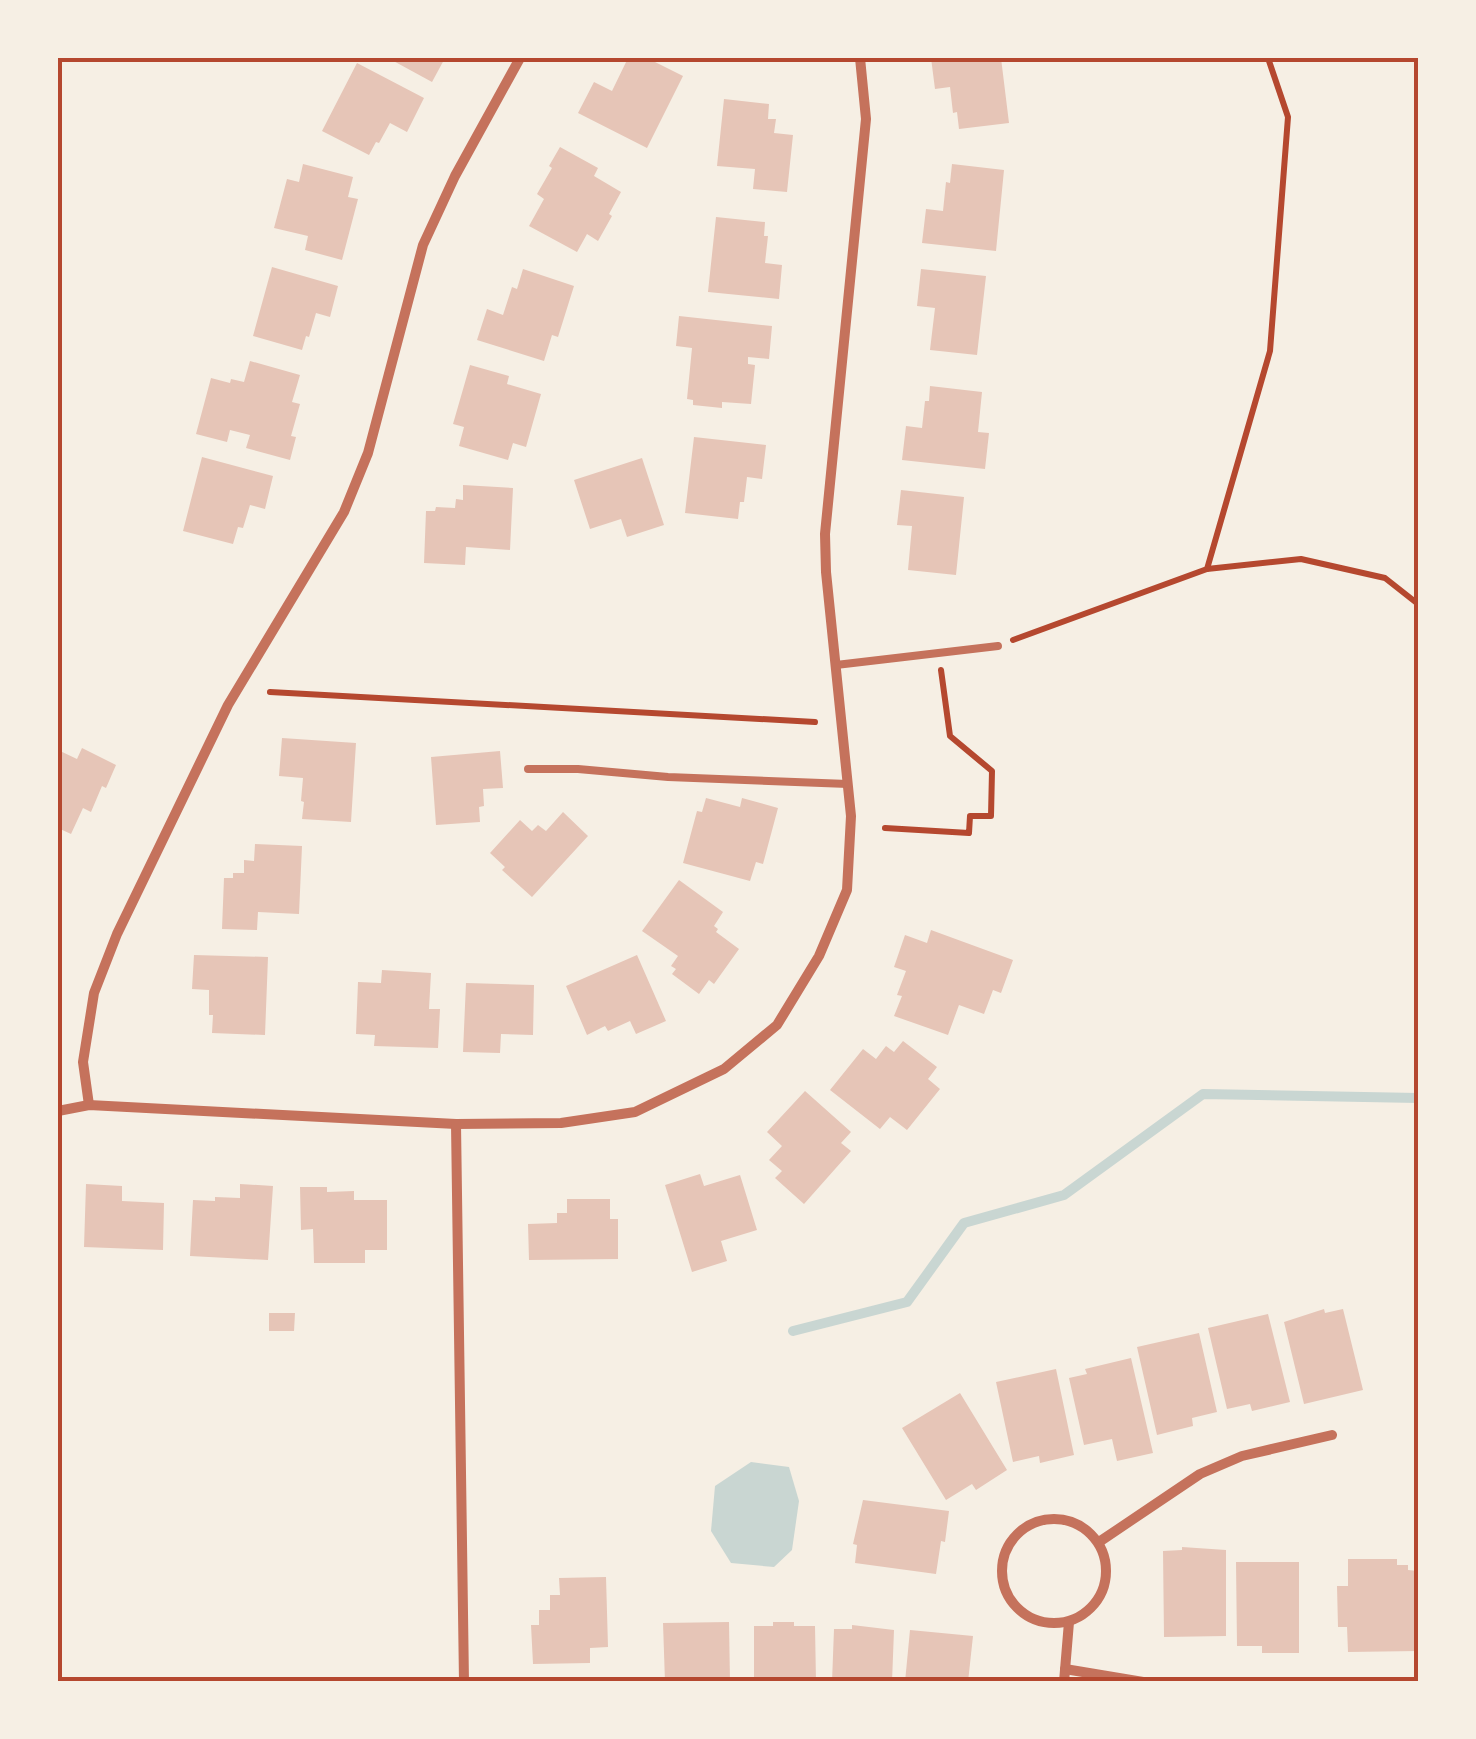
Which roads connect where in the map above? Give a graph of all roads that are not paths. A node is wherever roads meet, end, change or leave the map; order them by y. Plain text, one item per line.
1 (520, 58) edge
2 (860, 58) edge
3 (998, 646) road end
4 (836, 664) junction
5 (528, 769) dead end
6 (848, 784) junction
7 (89, 1104) junction
8 (58, 1111) edge
9 (456, 1124) junction
10 (1332, 1435) dead end
11 (1099, 1542) junction
12 (1069, 1622) junction
13 (1066, 1669) junction
14 (464, 1682) edge
15 (1064, 1682) edge
16 (1143, 1682) edge

1 - 7 street
2 - 4 street
3 - 4 lane
4 - 6 street
5 - 6 lane
6 - 9 street
7 - 8 street
7 - 9 street
9 - 14 street
10 - 11 street
11 - 12 street
11 - 12 street
12 - 13 street
13 - 15 street
13 - 16 street

